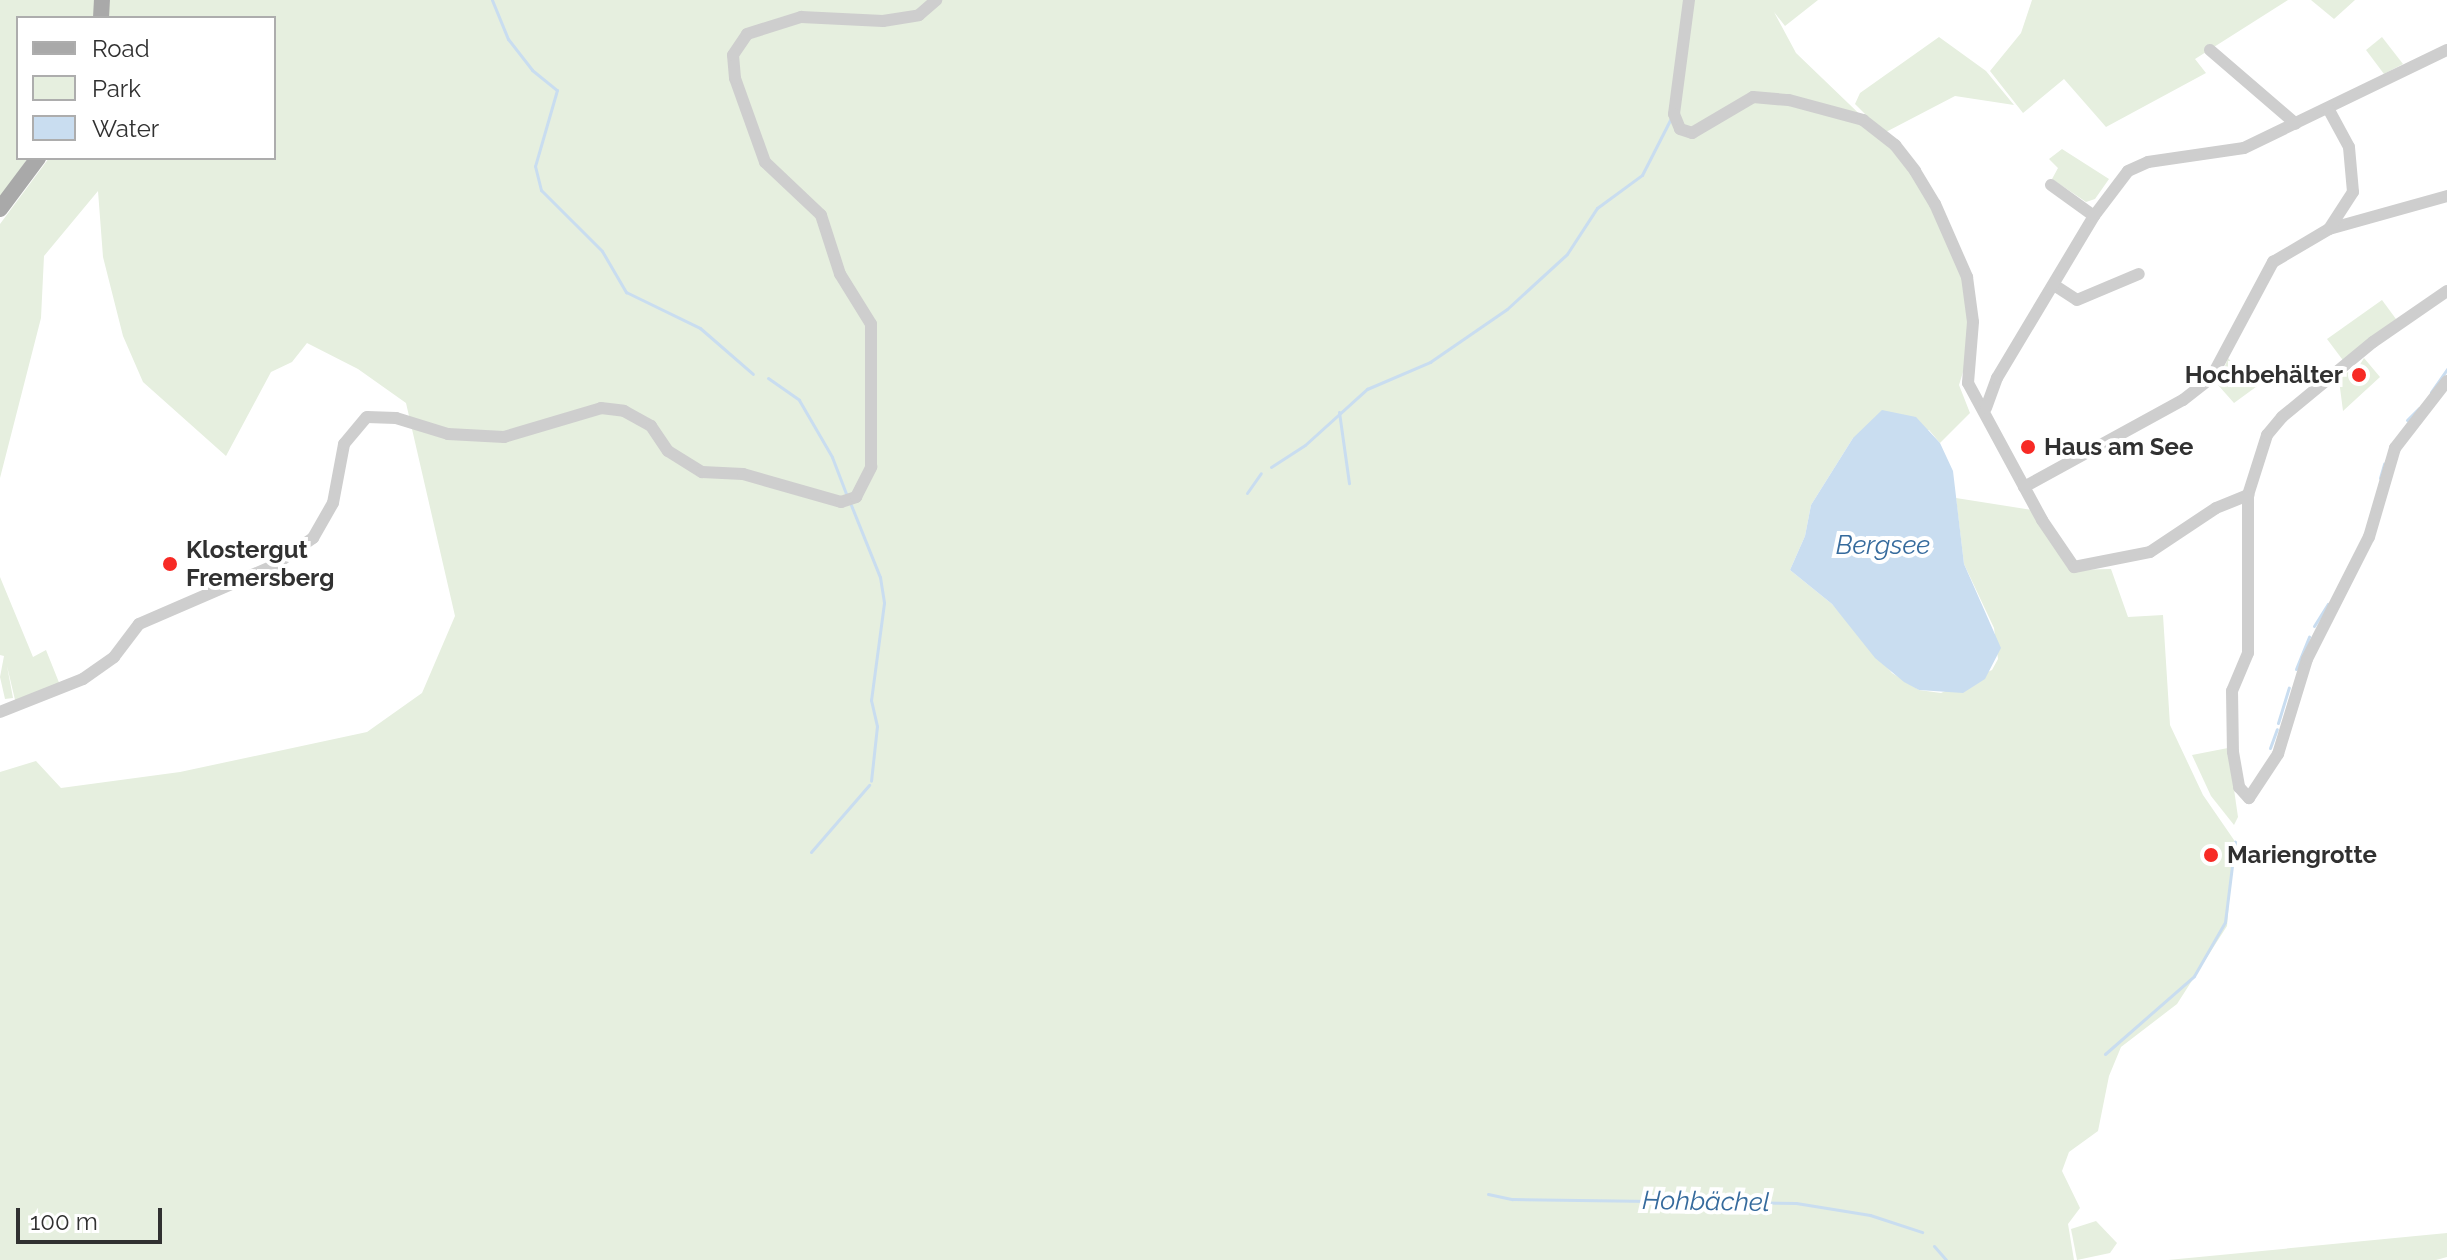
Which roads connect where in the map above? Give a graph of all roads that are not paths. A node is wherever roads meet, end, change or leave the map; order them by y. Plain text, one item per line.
1 (936, 0) edge
2 (1689, 0) edge
3 (2210, 50) dead end
4 (2447, 50) edge
5 (2329, 110) junction
6 (2296, 124) junction
7 (37, 160) edge
8 (2051, 185) dead end
9 (2447, 196) edge
10 (0, 209) edge
11 (2094, 216) junction
12 (2329, 229) junction
13 (2139, 274) dead end
14 (2054, 285) junction
15 (2447, 291) edge
16 (2447, 381) edge
17 (1986, 408) junction
18 (2024, 487) junction
19 (2248, 495) junction
20 (0, 712) edge

1 - 20 street
2 - 17 street
3 - 6 street
4 - 5 street
5 - 6 street
5 - 12 street
6 - 11 street
7 - 10 main road
8 - 11 street
9 - 12 street
11 - 14 street
12 - 18 street
13 - 14 street
14 - 17 street
15 - 19 street
16 - 19 street
17 - 18 street
18 - 19 street

